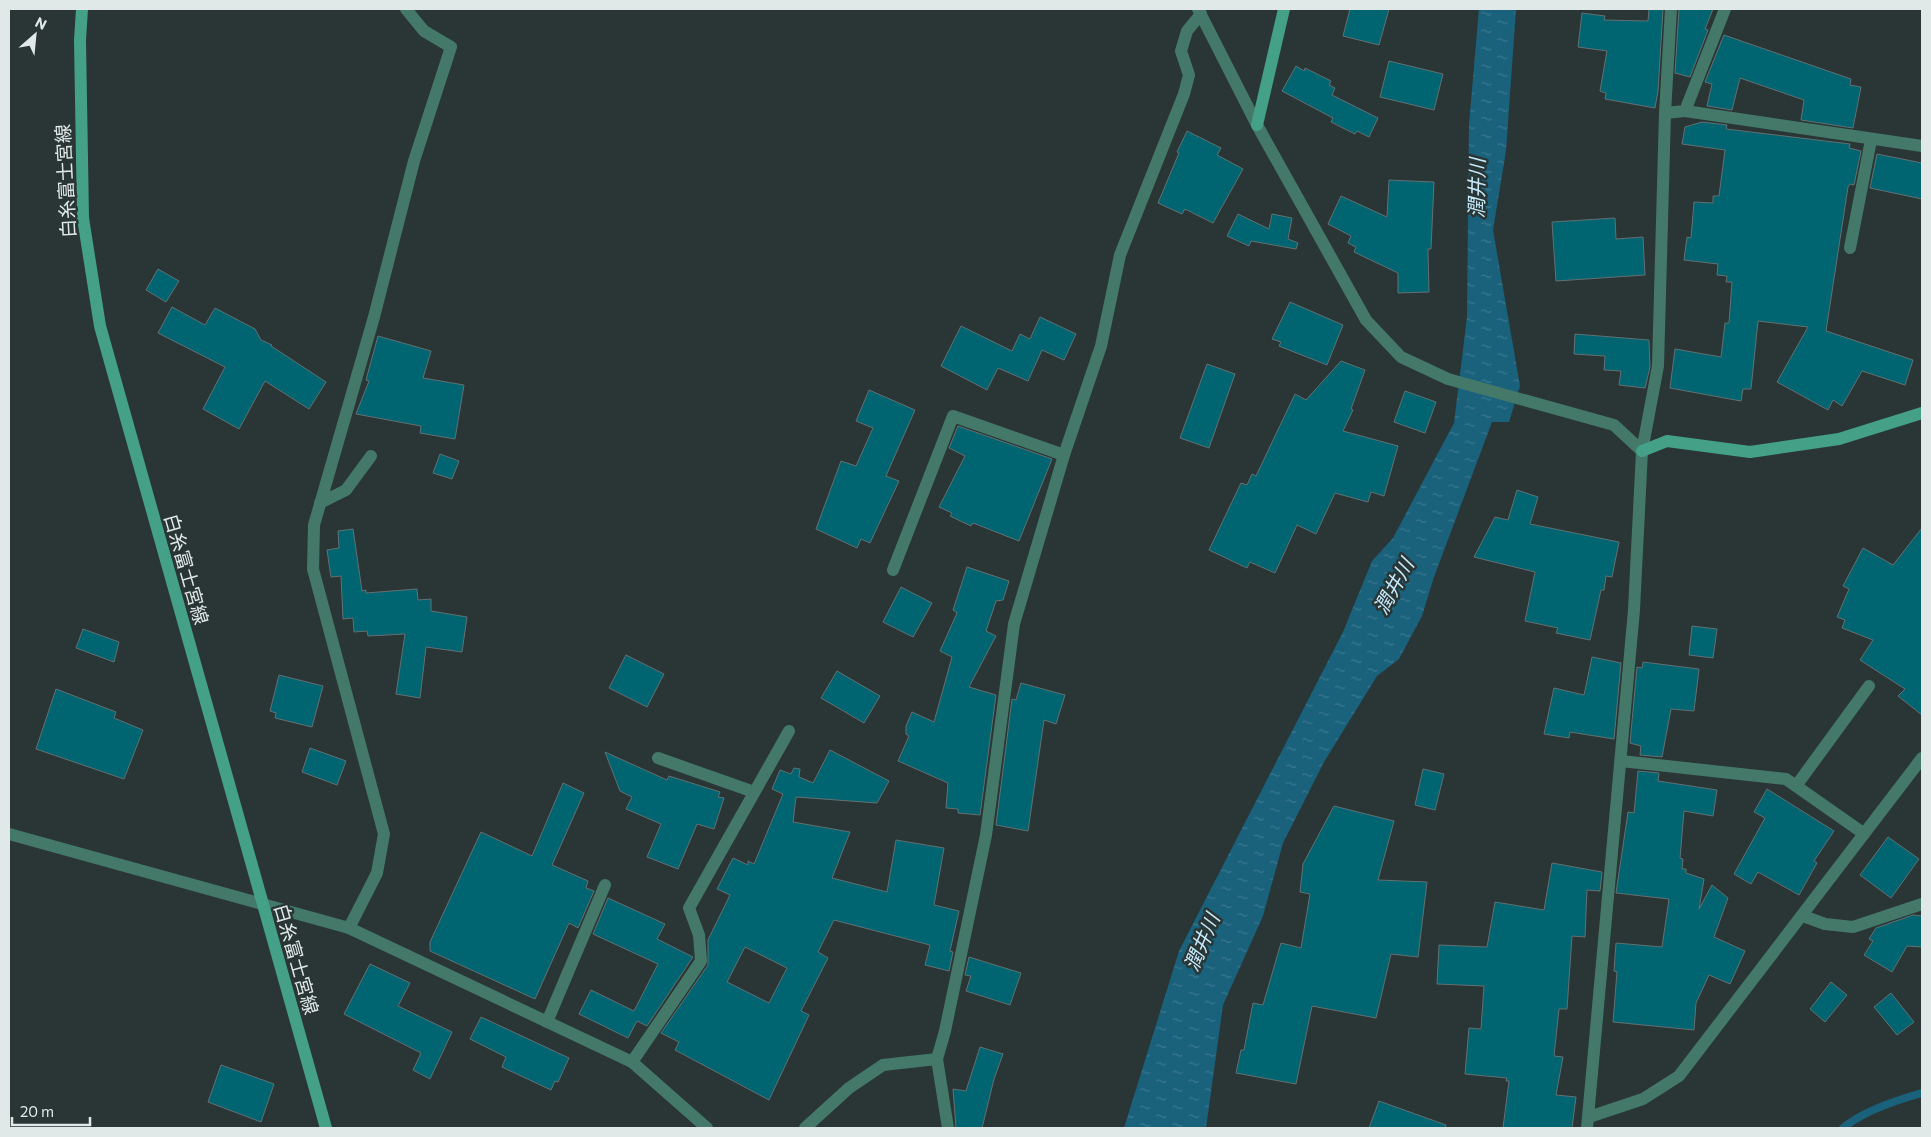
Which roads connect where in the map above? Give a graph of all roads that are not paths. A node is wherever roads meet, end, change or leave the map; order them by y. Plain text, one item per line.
1 (82, 9) edge
2 (406, 9) edge
3 (1284, 9) edge
4 (1671, 9) edge
5 (1725, 9) edge
6 (1199, 11) edge
7 (1685, 111) junction
8 (1666, 113) junction
9 (1257, 125) junction
10 (1871, 140) junction
11 (1922, 146) edge
12 (1850, 248) dead end
13 (1922, 413) edge
14 (1642, 451) junction
15 (1064, 455) junction
16 (371, 456) dead end
17 (320, 503) junction
18 (893, 570) dead end
19 (1869, 686) dead end
20 (789, 731) dead end
21 (658, 758) dead end
22 (1922, 758) edge
23 (1621, 761) junction
24 (1796, 786) junction
25 (754, 792) junction
26 (1863, 833) junction
27 (9, 834) edge
28 (605, 885) dead end
29 (1922, 904) edge
30 (262, 905) junction
31 (1803, 916) junction
32 (350, 928) junction
33 (547, 1022) junction
34 (937, 1059) junction
35 (632, 1062) junction
36 (1588, 1122) edge
37 (326, 1128) edge
38 (707, 1128) edge
39 (805, 1128) edge
40 (948, 1128) edge

1 - 30 main road, 白糸富士宮線
2 - 17 street
3 - 9 main road
4 - 8 street
5 - 7 street
6 - 9 street
6 - 15 street
7 - 8 street
7 - 10 street
8 - 14 street
9 - 14 street
10 - 11 street
10 - 12 street
13 - 14 main road
14 - 23 street
15 - 18 street
15 - 34 street
16 - 17 street
17 - 32 street
19 - 24 street
20 - 25 street
21 - 25 street
22 - 26 street
23 - 24 street
23 - 36 street
24 - 26 street
25 - 35 street
26 - 31 street
27 - 30 street
28 - 33 street
29 - 31 street
30 - 32 street
30 - 37 main road, 白糸富士宮線
31 - 36 street
32 - 33 street
33 - 35 street
34 - 39 street
34 - 40 street
35 - 38 street

